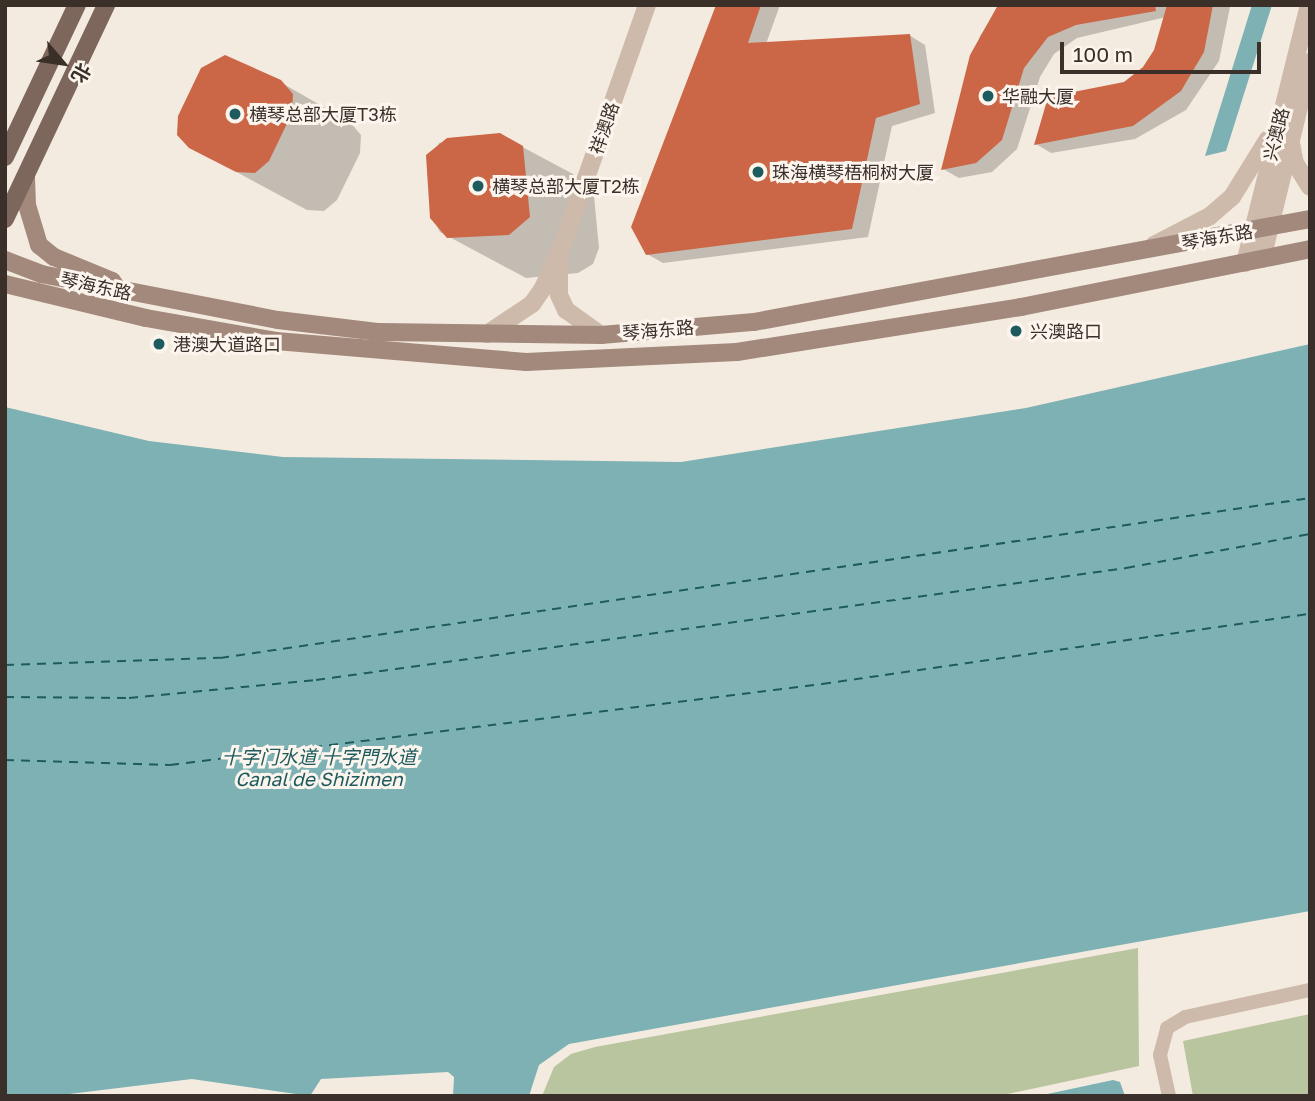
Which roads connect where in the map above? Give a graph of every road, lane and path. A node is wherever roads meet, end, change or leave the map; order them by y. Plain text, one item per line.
1 (76, 5) edge
2 (106, 5) edge
3 (647, 5) edge
4 (1309, 5) edge
5 (1310, 62) edge
6 (1280, 117) junction
7 (1289, 137) junction
8 (5, 157) edge
9 (26, 177) junction
10 (1310, 187) edge
11 (5, 219) edge
12 (1310, 219) edge
13 (1260, 230) junction
14 (1310, 249) edge
15 (560, 252) junction
16 (1139, 252) junction
17 (5, 260) edge
18 (1253, 261) junction
19 (5, 284) edge
20 (119, 291) junction
21 (487, 334) junction
22 (601, 335) junction
23 (1310, 990) edge
24 (1169, 1096) edge

1 - 8 main road
2 - 9 main road
3 - 15 street, 祥澳路
4 - 6 street, 兴澳路
5 - 7 street, 兴澳路
6 - 13 street, 兴澳路
6 - 16 street
7 - 10 street
7 - 13 street, 兴澳路
9 - 11 main road
9 - 20 main road
12 - 13 main road, 琴海东路
13 - 16 main road, 琴海东路
13 - 18 street, 兴澳路
14 - 18 main road, 琴海东路
15 - 21 street, 祥澳路
15 - 22 street, 祥澳路
16 - 22 main road, 琴海东路
17 - 20 main road, 琴海东路
18 - 19 main road, 琴海东路
20 - 21 main road, 琴海东路
21 - 22 main road, 琴海东路
23 - 24 street

